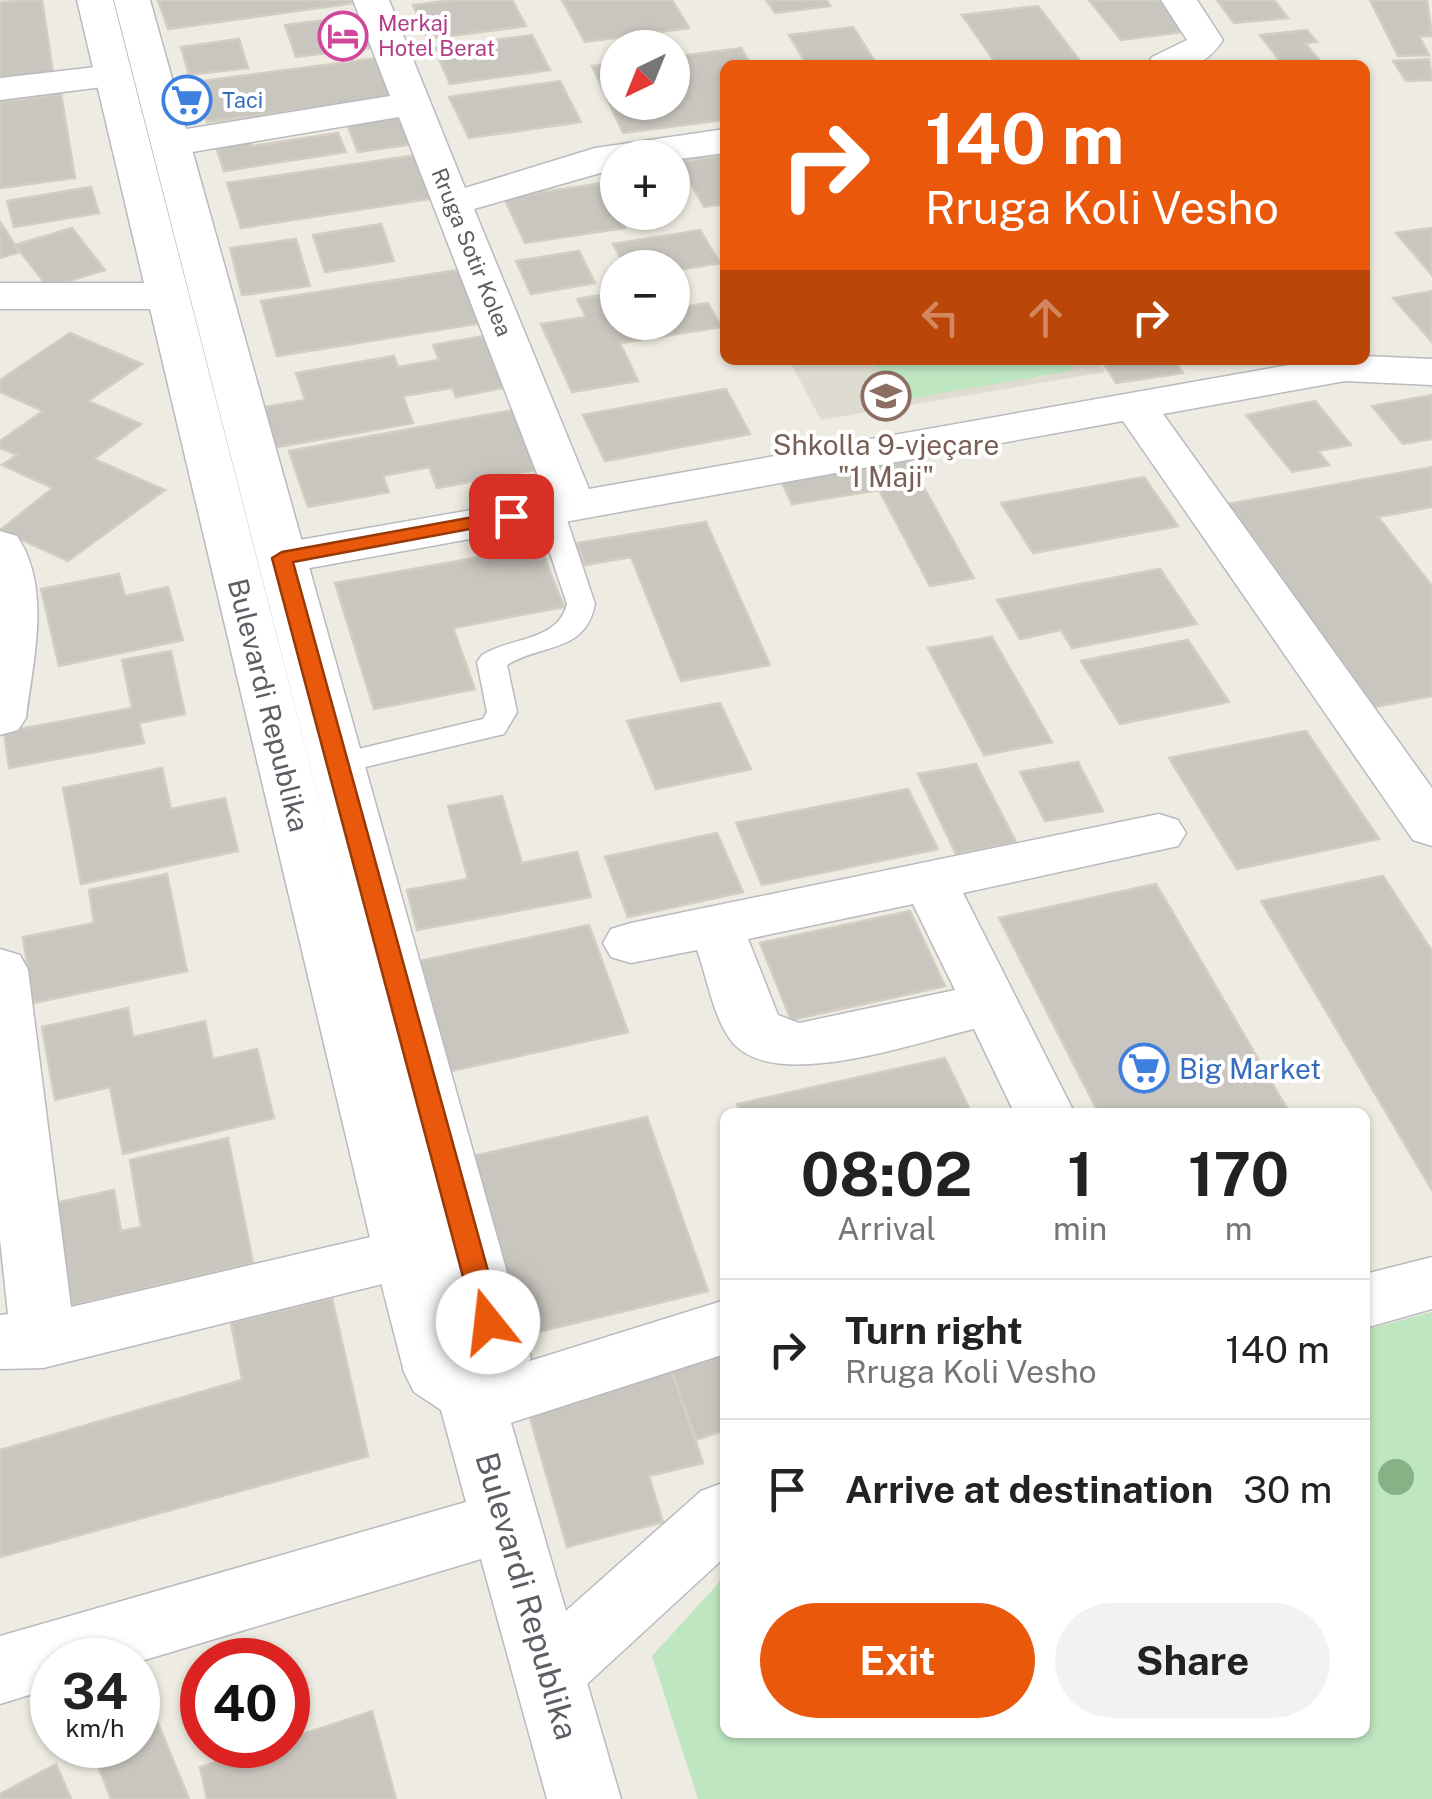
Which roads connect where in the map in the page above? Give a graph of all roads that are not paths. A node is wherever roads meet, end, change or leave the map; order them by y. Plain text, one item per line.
1 (95, 0) edge
2 (132, 0) edge
3 (371, 0) edge
4 (1179, 0) edge
5 (1177, 60) edge
6 (114, 76) junction
7 (0, 89) edge
8 (410, 104) junction
9 (720, 142) edge
10 (174, 143) junction
11 (453, 202) junction
12 (0, 296) edge
13 (168, 296) junction
14 (1432, 372) edge
15 (1134, 404) junction
16 (560, 507) junction
17 (0, 546) edge
18 (282, 558) junction
19 (0, 718) edge
20 (336, 764) junction
21 (1432, 827) edge
22 (1159, 833) dead end
23 (930, 882) junction
24 (715, 924) junction
25 (632, 943) dead end
26 (0, 970) edge
27 (991, 1004) junction
28 (1042, 1108) edge
29 (405, 1256) junction
30 (1432, 1284) edge
31 (1370, 1300) edge
32 (720, 1327) edge
33 (22, 1341) edge
34 (471, 1400) junction
35 (720, 1518) edge
36 (508, 1520) junction
37 (0, 1670) edge
38 (549, 1672) junction
39 (584, 1799) edge

1 - 6 street, Bulevardi Republika
2 - 10 street, Bulevardi Republika
3 - 8 street, Rruga Sotir Kolea
4 - 5 street
6 - 7 street
6 - 13 street, Bulevardi Republika
8 - 10 street
8 - 11 street, Rruga Sotir Kolea
9 - 11 street
10 - 18 street, Bulevardi Republika
11 - 16 street, Rruga Sotir Kolea
12 - 13 street
13 - 29 street, Bulevardi Republika
14 - 15 street
15 - 16 street
15 - 21 street
16 - 18 street
16 - 20 lane
17 - 19 street
18 - 20 street, Bulevardi Republika
20 - 34 street, Bulevardi Republika
22 - 23 street
23 - 24 street
23 - 27 street
24 - 25 street
24 - 27 street
26 - 33 street
27 - 28 street
29 - 33 street
29 - 34 street, Bulevardi Republika
30 - 31 street
32 - 34 street
34 - 36 street, Bulevardi Republika
35 - 38 street
36 - 37 street
36 - 38 street, Bulevardi Republika
38 - 39 street, Bulevardi Republika

